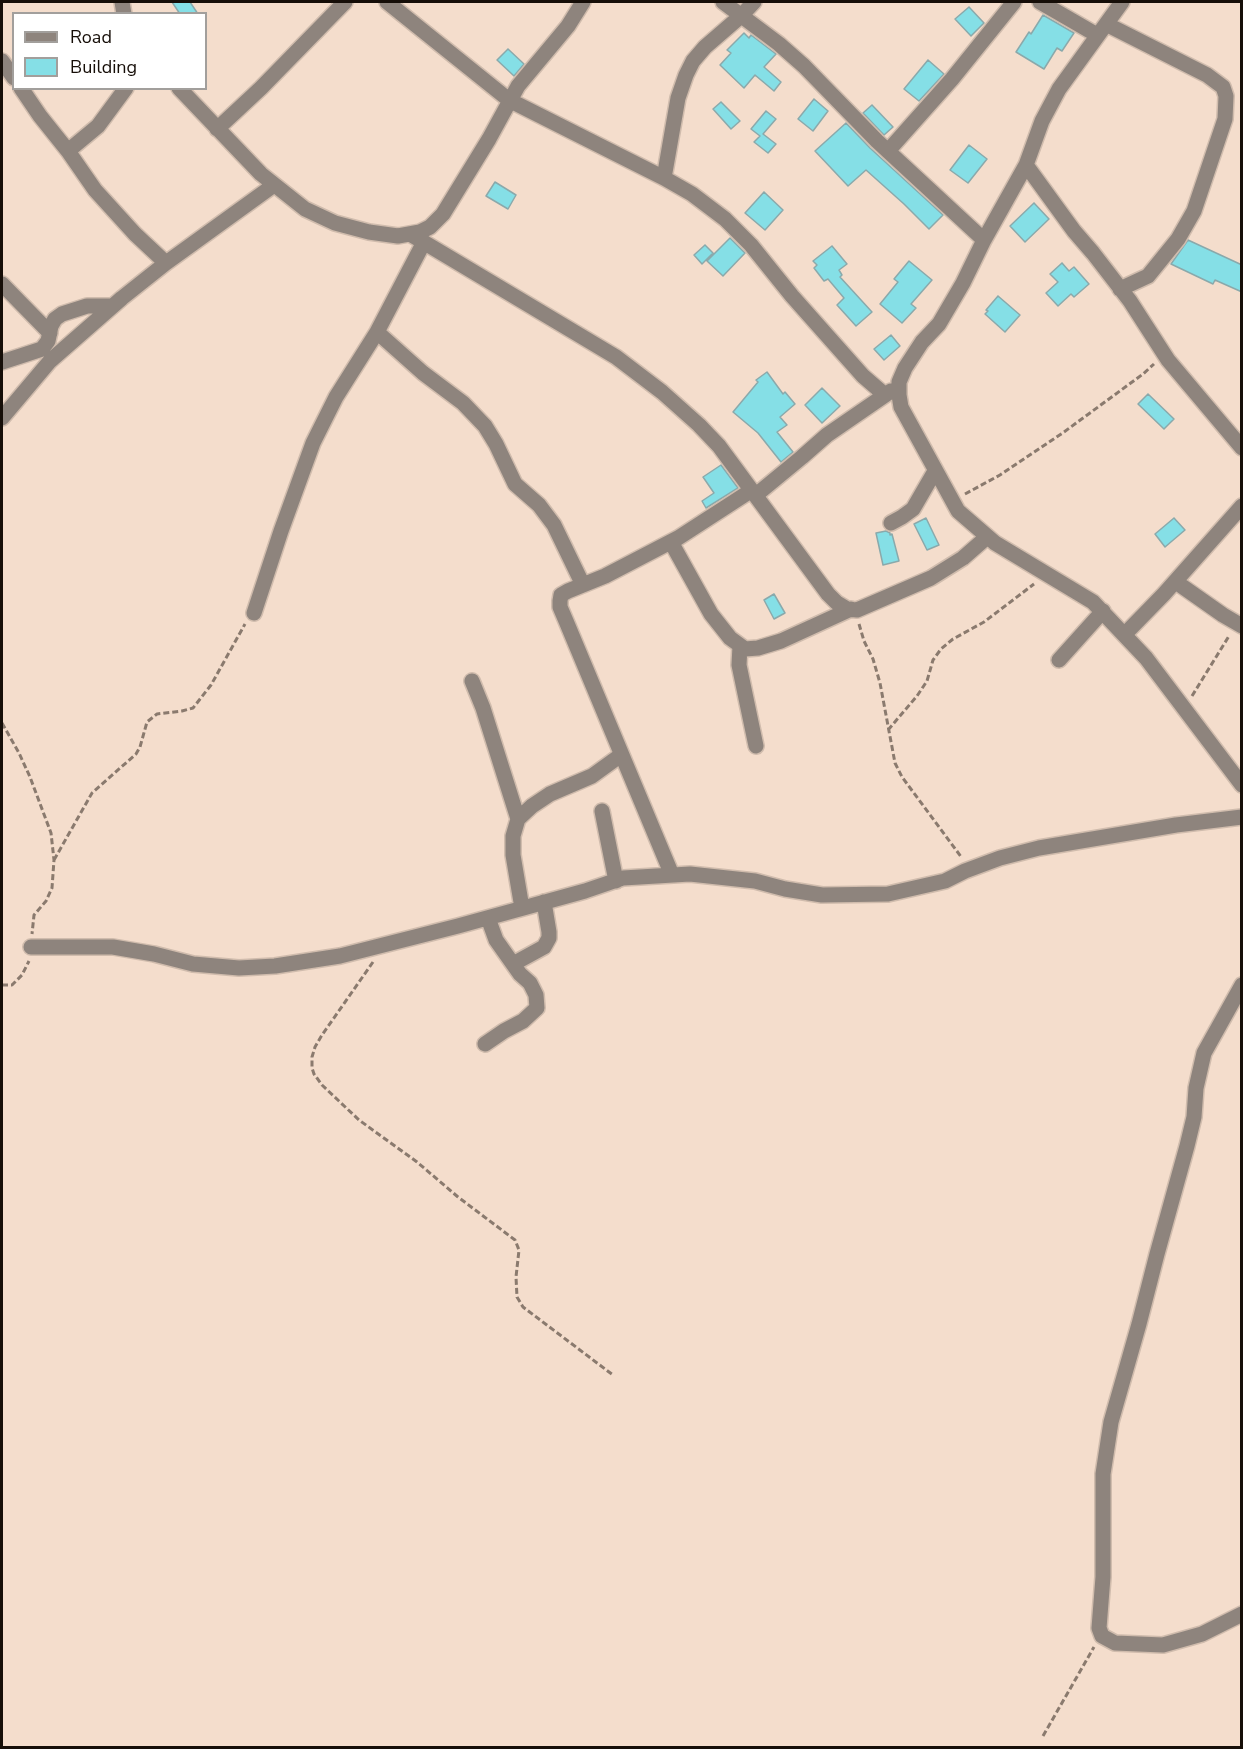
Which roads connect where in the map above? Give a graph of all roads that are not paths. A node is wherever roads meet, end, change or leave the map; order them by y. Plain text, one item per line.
1 (345, 2) edge
2 (387, 2) edge
3 (583, 2) edge
4 (723, 2) edge
5 (754, 2) edge
6 (1014, 2) edge
7 (1040, 2) edge
8 (1122, 2) edge
9 (742, 15) junction
10 (1102, 30) junction
11 (2, 62) edge
12 (12, 75) edge
13 (22, 90) edge
14 (125, 90) edge
15 (181, 90) edge
16 (509, 100) junction
17 (218, 129) junction
18 (68, 151) junction
19 (888, 151) junction
20 (1026, 165) junction
21 (664, 177) junction
22 (274, 185) junction
23 (410, 234) junction
24 (984, 240) junction
25 (424, 242) junction
26 (166, 263) junction
27 (2, 284) edge
28 (1120, 289) junction
29 (112, 306) junction
30 (377, 332) junction
31 (50, 333) junction
32 (2, 362) edge
33 (899, 386) junction
34 (885, 395) junction
35 (2, 418) edge
36 (1242, 448) edge
37 (935, 471) junction
38 (754, 492) junction
39 (1242, 506) edge
40 (891, 523) dead end
41 (987, 537) junction
42 (671, 542) junction
43 (1176, 582) junction
44 (583, 585) junction
45 (854, 610) junction
46 (1103, 611) junction
47 (254, 613) road end
48 (1239, 625) edge
49 (1125, 634) junction
50 (740, 646) junction
51 (1059, 660) dead end
52 (472, 681) dead end
53 (756, 746) dead end
54 (621, 755) junction
55 (1242, 785) edge
56 (602, 811) dead end
57 (1242, 817) edge
58 (518, 819) junction
59 (672, 875) junction
60 (616, 881) junction
61 (544, 902) junction
62 (522, 908) junction
63 (488, 918) junction
64 (31, 947) road end
65 (513, 964) junction
66 (1242, 985) edge
67 (485, 1044) dead end
68 (1242, 1614) edge

1 - 17 street
2 - 16 street
3 - 16 street
4 - 9 street
5 - 9 street
6 - 19 street
7 - 10 street
8 - 10 street
9 - 19 street
9 - 21 street
10 - 20 street
10 - 28 street
11 - 12 street
13 - 18 street
14 - 18 street
15 - 17 street
16 - 21 street
16 - 23 street
17 - 22 street
18 - 26 street
19 - 24 street
20 - 24 street
20 - 28 street
21 - 34 street
22 - 23 street
22 - 26 street
23 - 25 street
24 - 33 street
25 - 30 street
25 - 38 street
26 - 29 street
27 - 31 street
28 - 36 street
29 - 31 street
29 - 35 street
30 - 44 street
30 - 47 street
31 - 32 street
33 - 34 street
33 - 37 street
34 - 38 street
37 - 40 street
37 - 41 street
38 - 42 street
38 - 45 street
39 - 43 street
41 - 45 street
41 - 46 street
42 - 44 street
42 - 50 street
43 - 48 street
43 - 49 street
44 - 54 street
45 - 50 street
46 - 49 street
46 - 51 street
49 - 55 street
50 - 53 street
52 - 58 street
54 - 58 street
54 - 59 street
56 - 60 street
57 - 59 street
58 - 62 street
59 - 60 street
60 - 61 street
61 - 62 street
61 - 65 street
62 - 63 street
63 - 64 street
63 - 65 street
65 - 67 street
66 - 68 street

